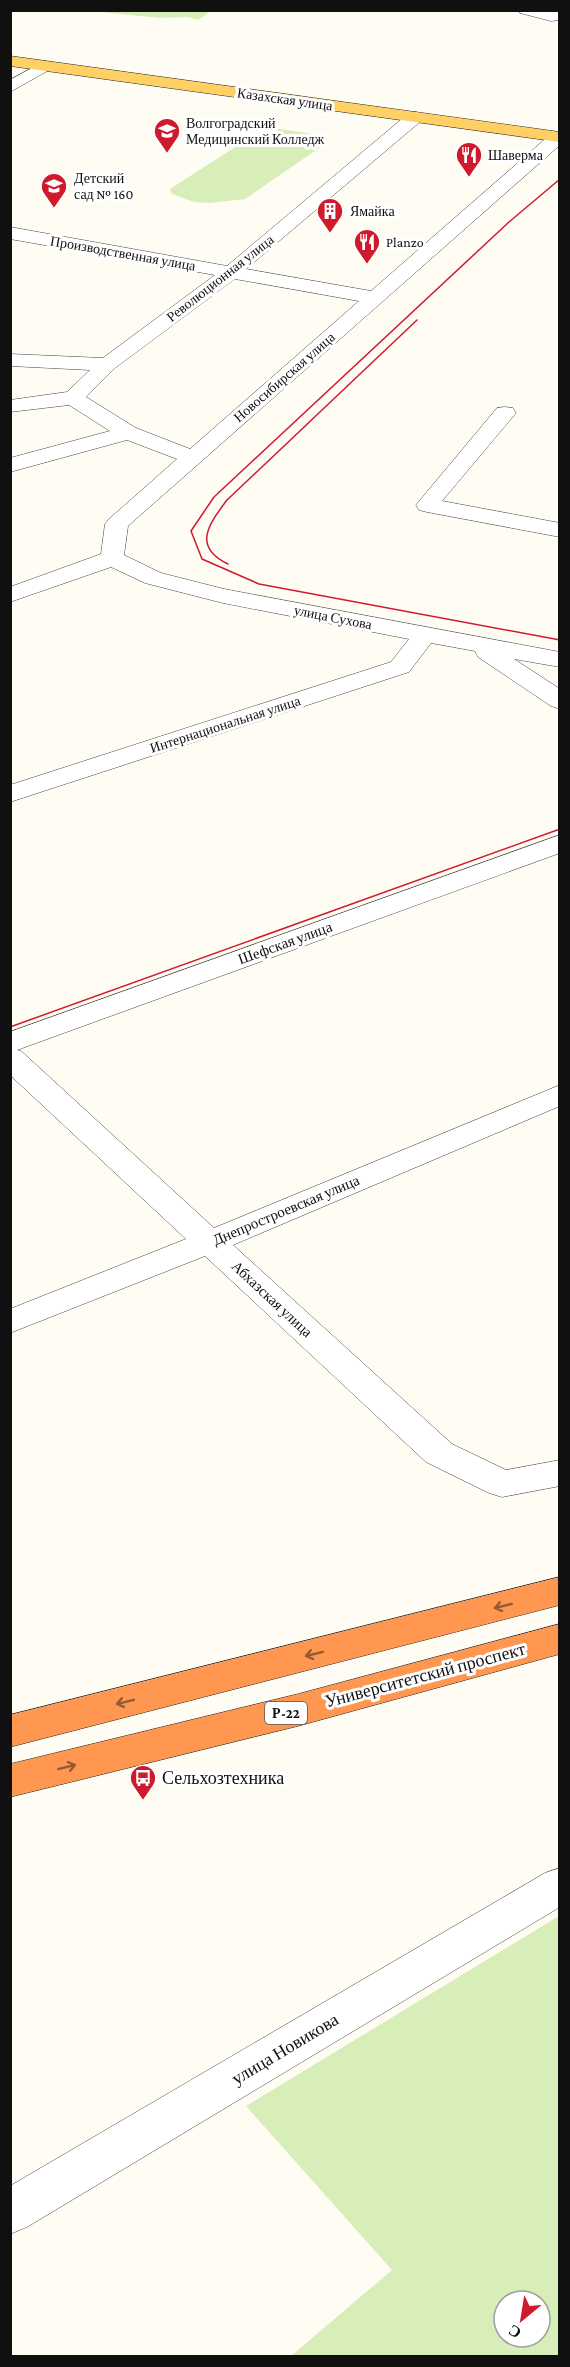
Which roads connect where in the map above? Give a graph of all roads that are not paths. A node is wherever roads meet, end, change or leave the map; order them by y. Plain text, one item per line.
1 (525, 10) edge
2 (560, 15) edge
3 (10, 61) edge
4 (45, 66) junction
5 (10, 87) edge
6 (416, 117) junction
7 (559, 137) edge
8 (10, 233) edge
9 (231, 272) junction
10 (377, 298) junction
11 (10, 360) edge
12 (108, 364) junction
13 (73, 398) junction
14 (10, 406) edge
15 (505, 413) dead end
16 (128, 433) junction
17 (191, 457) junction
18 (10, 465) edge
19 (560, 530) edge
20 (112, 558) junction
21 (10, 595) edge
22 (425, 634) junction
23 (473, 643) junction
24 (560, 660) edge
25 (560, 701) edge
26 (10, 794) edge
27 (560, 843) edge
28 (10, 1043) edge
29 (10, 1058) edge
30 (560, 1094) edge
31 (210, 1242) junction
32 (10, 1322) edge
33 (560, 1473) edge
34 (560, 1591) edge
35 (560, 1639) edge
36 (10, 1731) edge
37 (10, 1781) edge
38 (560, 1885) edge
39 (10, 2212) edge

1 - 2 street
3 - 4 main road, Казахская улица
4 - 5 street
4 - 6 main road, Казахская улица
6 - 7 main road, Казахская улица
6 - 9 street, Революционная улица
7 - 10 street, Новосибирская улица
8 - 9 street, Производственная улица
9 - 10 street, Производственная улица
9 - 12 street, Революционная улица
10 - 17 street, Новосибирская улица
11 - 12 street
12 - 13 street, Революционная улица
13 - 14 street
13 - 16 street
15 - 19 street
16 - 17 street
16 - 18 street
17 - 20 street, Новосибирская улица
20 - 21 street
20 - 22 street, улица Сухова
22 - 23 street, улица Сухова
22 - 26 street, Интернациональная улица
23 - 24 street, улица Сухова
23 - 25 street
27 - 28 street, Шефская улица
29 - 31 street, Абхазская улица
30 - 31 street, Днепростроевская улица
31 - 32 street, Днепростроевская улица
31 - 33 street, Абхазская улица
34 -> 36 highway
37 -> 35 highway, Университетский проспект / Р-22
38 - 39 street, улица Новикова

